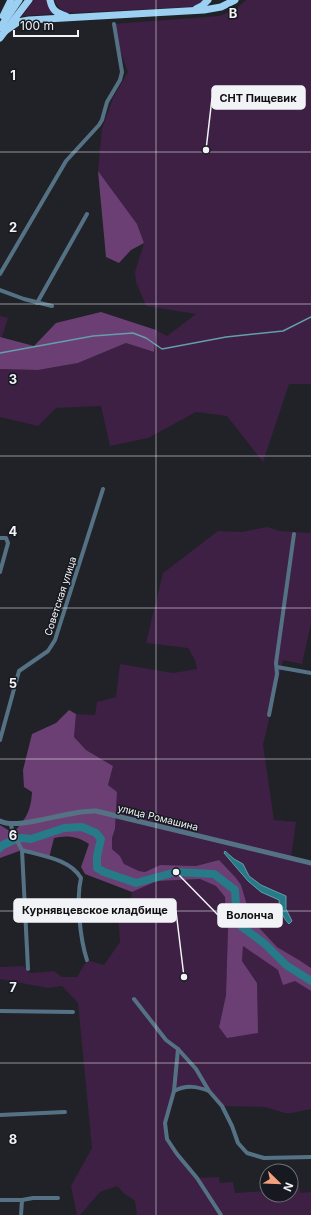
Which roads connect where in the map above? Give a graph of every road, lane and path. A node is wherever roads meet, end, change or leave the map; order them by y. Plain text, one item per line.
1 (11, 0) edge
2 (19, 0) edge
3 (29, 0) edge
4 (50, 0) edge
5 (208, 0) edge
6 (235, 0) edge
7 (186, 11) junction
8 (78, 16) junction
9 (0, 23) edge
10 (114, 24) dead end
11 (3, 30) edge
12 (0, 38) edge
13 (87, 214) dead end
14 (0, 274) edge
15 (0, 290) edge
16 (37, 303) junction
17 (52, 306) dead end
18 (103, 489) dead end
19 (294, 534) dead end
20 (0, 538) edge
21 (1, 562) edge
22 (0, 572) edge
23 (276, 667) junction
24 (311, 672) edge
25 (269, 715) dead end
26 (0, 740) edge
27 (0, 821) edge
28 (11, 825) junction
29 (22, 850) junction
30 (311, 863) edge
31 (87, 960) dead end
32 (28, 969) dead end
33 (134, 999) dead end
34 (0, 1011) edge
35 (73, 1012) dead end
36 (178, 1050) junction
37 (174, 1091) junction
38 (209, 1091) junction
39 (65, 1112) dead end
40 (0, 1115) edge
41 (311, 1157) edge
42 (58, 1198) dead end
43 (0, 1200) edge
44 (22, 1200) junction
45 (21, 1215) edge
46 (221, 1215) edge

1 - 9 highway
2 - 11 highway
3 - 11 highway
4 - 8 highway
5 - 7 highway
6 - 7 highway
7 - 8 highway
8 - 11 highway
10 - 14 street
11 - 12 highway
13 - 16 street
15 - 16 street
16 - 17 street
18 - 26 street, Советская улица
19 - 23 street
20 - 21 street
21 - 22 street
23 - 24 street
23 - 25 street
27 - 28 street, улица Ромашина
28 - 29 street
28 - 30 street, улица Ромашина
29 - 31 street
29 - 32 street
33 - 36 street
34 - 35 street
36 - 37 street
36 - 38 street
37 - 38 street
37 - 46 street
38 - 41 street
39 - 40 street
42 - 44 street
43 - 44 street
44 - 45 street

